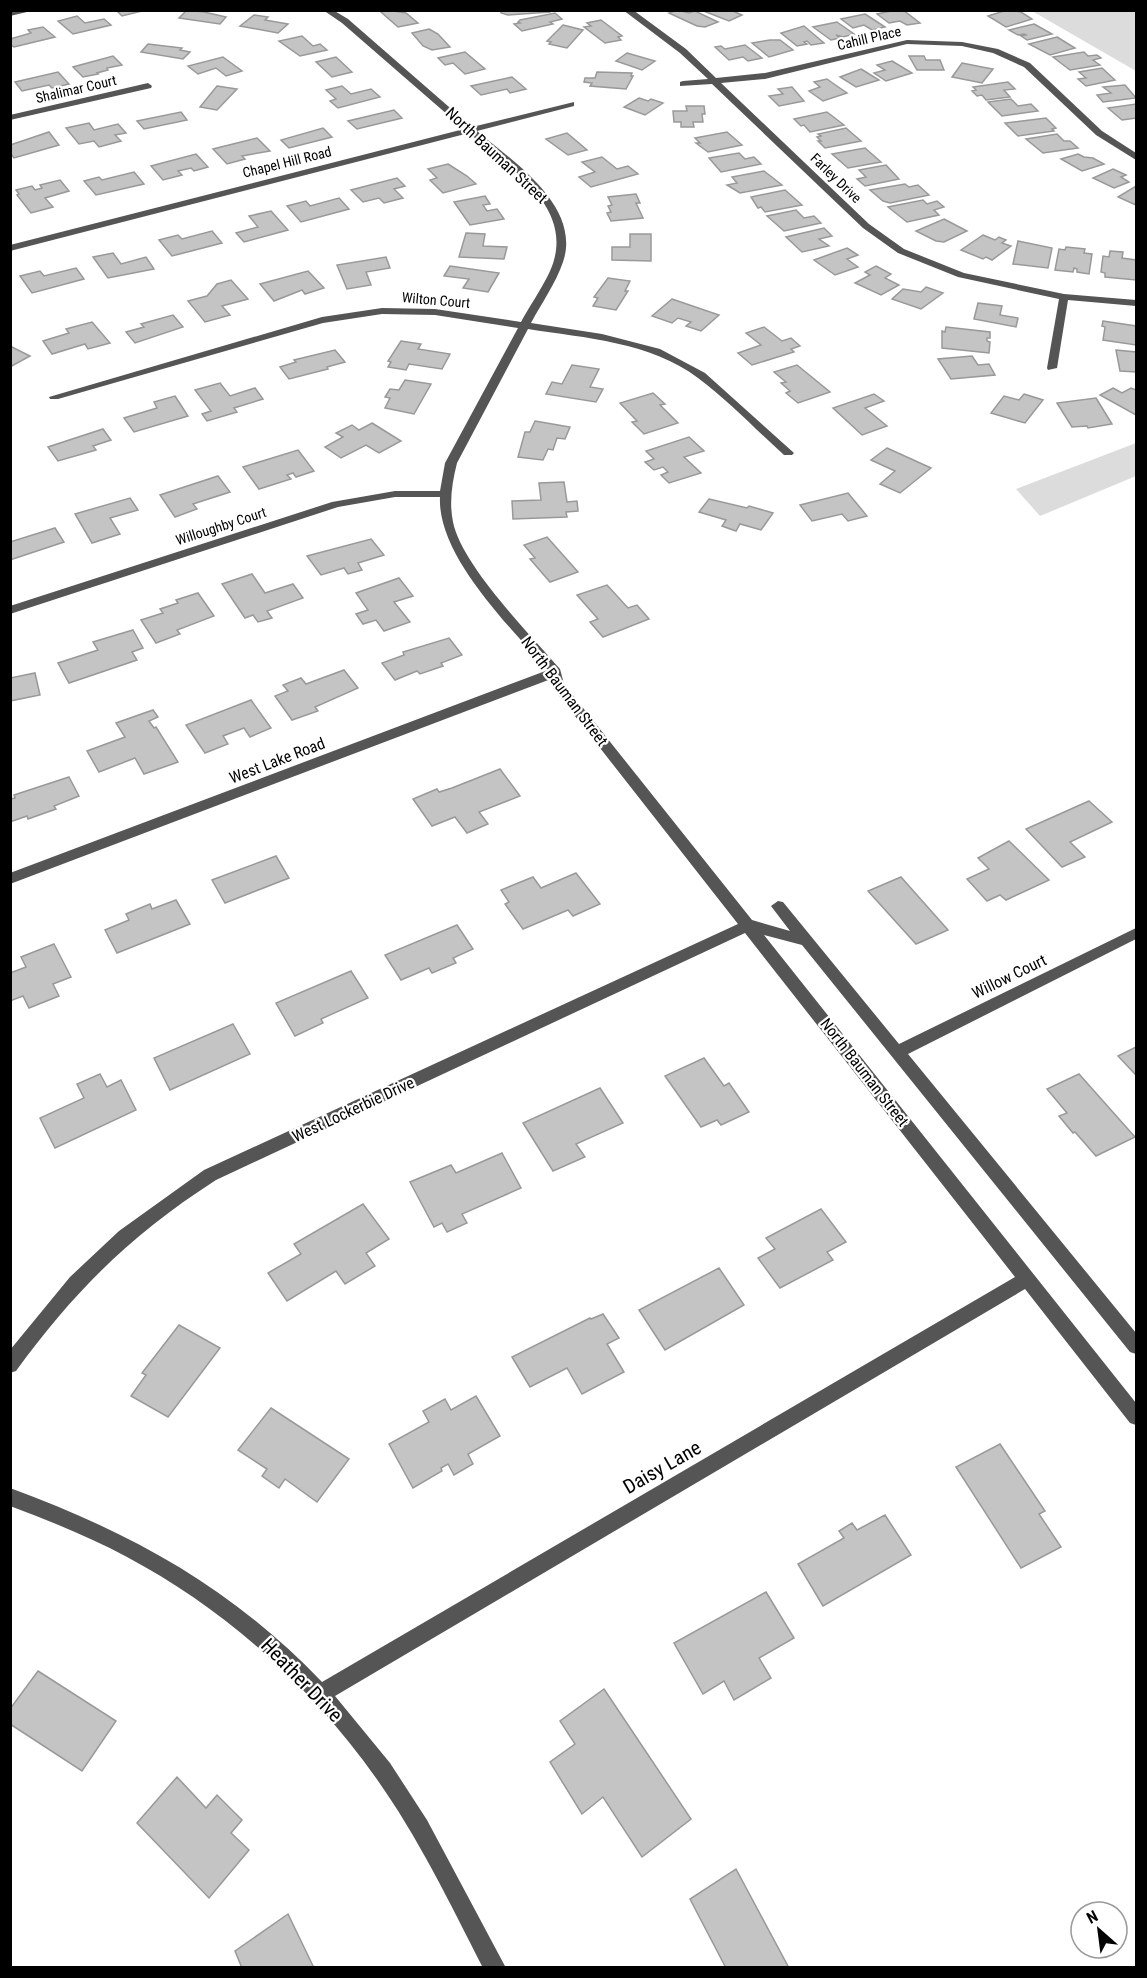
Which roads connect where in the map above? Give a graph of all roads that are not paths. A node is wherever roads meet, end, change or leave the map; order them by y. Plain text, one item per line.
1 (24, 10) edge
2 (327, 10) edge
3 (627, 10) edge
4 (10, 14) edge
5 (716, 82) junction
6 (684, 84) dead end
7 (148, 86) dead end
8 (571, 104) dead end
9 (10, 118) edge
10 (470, 129) junction
11 (1137, 157) edge
12 (10, 248) edge
13 (1064, 297) junction
14 (1137, 303) edge
15 (525, 325) junction
16 (1052, 368) dead end
17 (54, 397) dead end
18 (788, 453) dead end
19 (444, 494) junction
20 (10, 610) edge
21 (556, 672) junction
22 (10, 879) edge
23 (778, 906) dead end
24 (749, 925) junction
25 (1137, 933) edge
26 (806, 941) junction
27 (897, 1052) junction
28 (1027, 1279) junction
29 (1137, 1346) edge
30 (10, 1365) edge
31 (1137, 1417) edge
32 (10, 1497) edge
33 (320, 1694) junction
34 (495, 1968) edge

1 - 4 street
2 - 10 street, North Bauman Street
3 - 5 street, Farley Drive
5 - 6 street, Cahill Place
5 - 11 street, Cahill Place
5 - 13 street, Farley Drive
7 - 9 street, Shalimar Court
8 - 10 street, Chapel Hill Road
10 - 12 street, Chapel Hill Road
10 - 15 street, North Bauman Street
13 - 14 street
13 - 16 street
15 - 17 street, Wilton Court
15 - 18 street, Wilton Court
15 - 19 street, North Bauman Street
19 - 20 street, Willoughby Court
19 - 21 street, North Bauman Street
21 - 22 street, West Lake Road
21 - 24 street, North Bauman Street
23 - 26 street
24 - 26 street
24 - 28 street, North Bauman Street
24 - 30 street, West Lockerbie Drive
25 - 27 street, Willow Court
26 - 27 street
27 - 29 street
28 - 31 street, North Bauman Street
28 - 33 street, Daisy Lane
32 - 33 street, Heather Drive
33 - 34 street, Heather Drive

